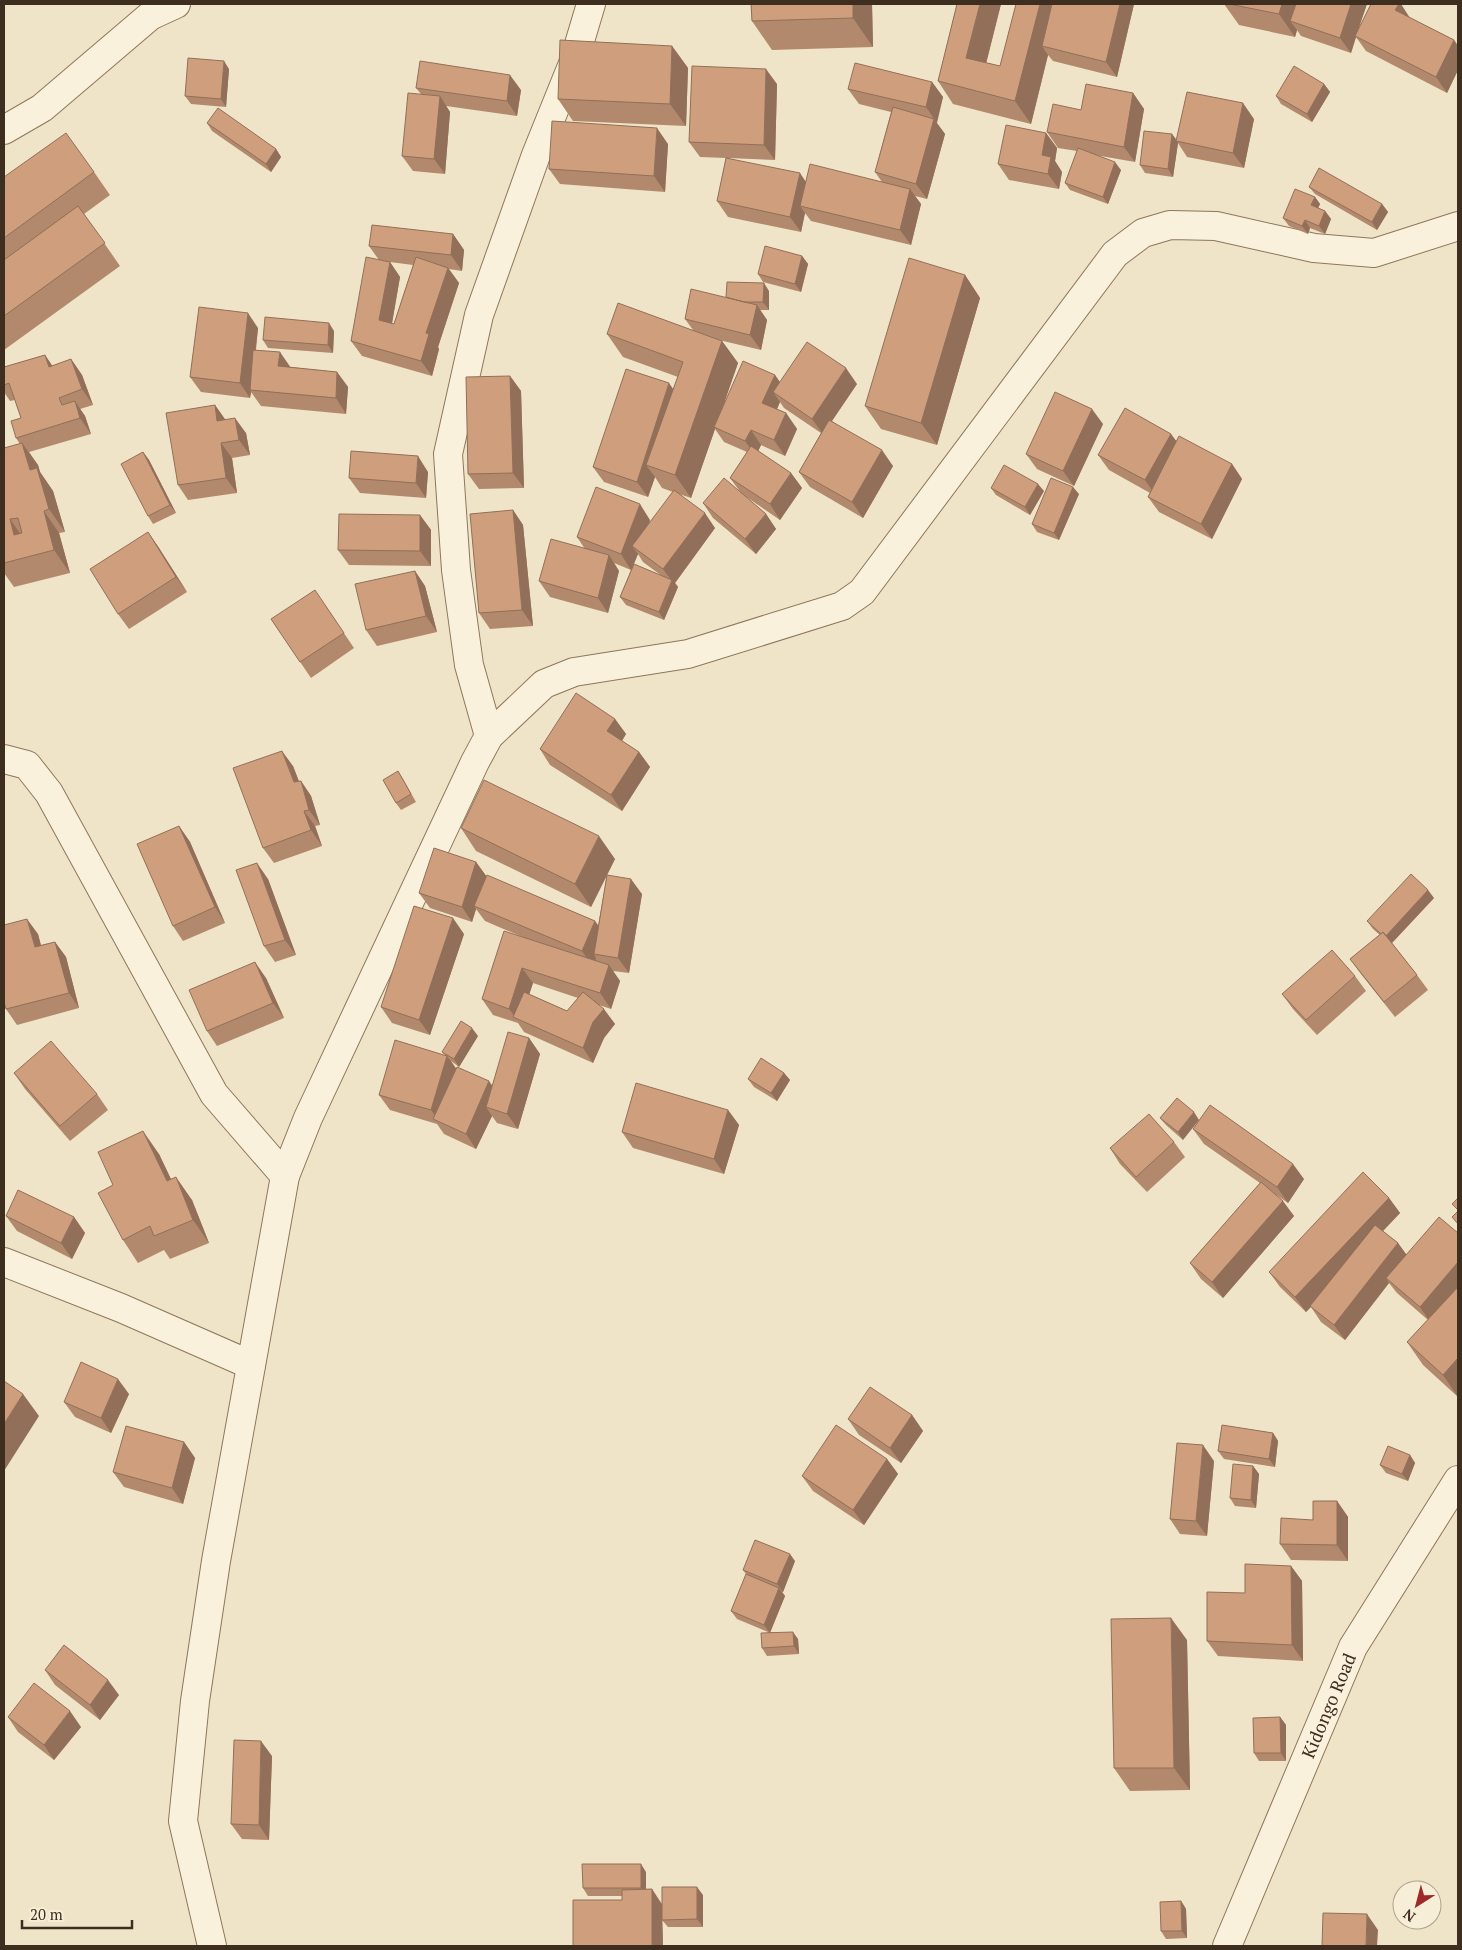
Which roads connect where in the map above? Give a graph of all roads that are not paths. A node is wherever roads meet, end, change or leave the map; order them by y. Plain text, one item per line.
1 (176, 4) edge
2 (592, 4) edge
3 (4, 130) edge
4 (1458, 226) edge
5 (489, 736) junction
6 (4, 759) edge
7 (285, 1176) junction
8 (4, 1262) edge
9 (251, 1365) junction
10 (1458, 1480) edge
11 (212, 1946) edge
12 (1227, 1946) edge

1 - 3 street
2 - 5 street
4 - 5 street
5 - 7 street
6 - 7 street
7 - 9 street
8 - 9 street
9 - 11 street
10 - 12 street, Kidongo Road

